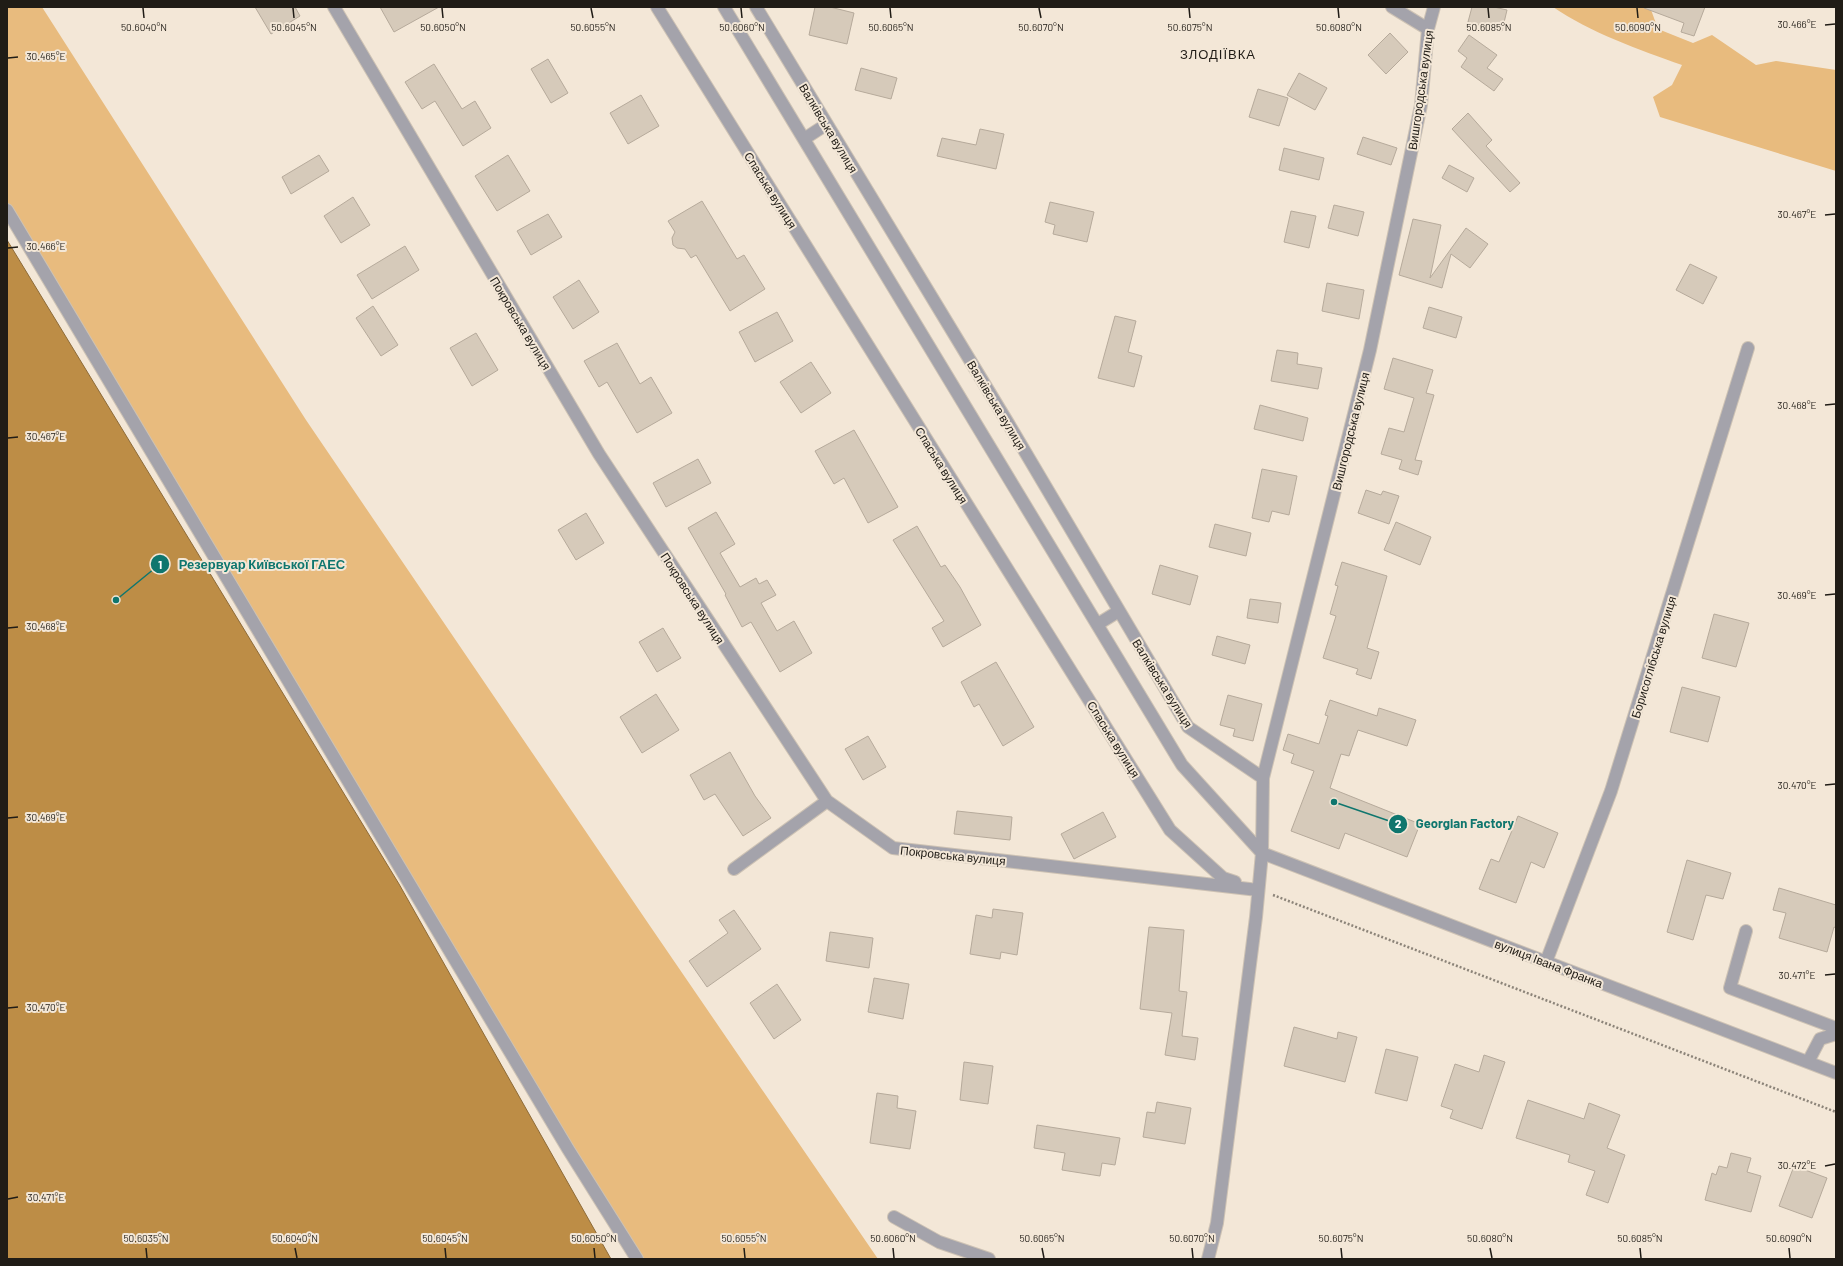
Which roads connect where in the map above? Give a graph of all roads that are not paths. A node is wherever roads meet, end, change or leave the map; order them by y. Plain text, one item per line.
1 (334, 7) edge
2 (656, 7) edge
3 (724, 7) edge
4 (756, 7) edge
5 (1392, 7) edge
6 (1434, 7) edge
7 (1428, 29) junction
8 (827, 124) junction
9 (804, 139) junction
10 (7, 210) edge
11 (1748, 348) dead end
12 (1119, 611) junction
13 (1098, 624) junction
14 (1263, 778) junction
15 (827, 801) junction
16 (1262, 853) junction
17 (734, 869) dead end
18 (1258, 890) junction
19 (1746, 931) dead end
20 (1546, 962) junction
21 (1836, 1028) edge
22 (1836, 1034) edge
23 (1808, 1062) junction
24 (1836, 1073) edge
25 (894, 1217) dead end
26 (637, 1259) edge
27 (988, 1259) edge
28 (1208, 1259) edge

1 - 15 street, Покровська вулиця
2 - 18 street, Спаська вулиця
3 - 9 street
4 - 8 street, Валківська вулиця
5 - 7 street
6 - 7 street, Вишгородська вулиця
7 - 14 street, Вишгородська вулиця
8 - 9 street
8 - 12 street, Валківська вулиця
9 - 13 street
10 - 26 street
11 - 20 street, Борисоглібська вулиця
12 - 13 street
12 - 14 street, Валківська вулиця
13 - 16 street
14 - 16 street, Вишгородська вулиця
15 - 17 street
15 - 18 street, Покровська вулиця
16 - 18 street, Вишгородська вулиця
16 - 20 street, вулиця Івана Франка
18 - 28 street, Вишгородська вулиця
19 - 21 street
20 - 23 street, вулиця Івана Франка
22 - 23 street
23 - 24 street, вулиця Івана Франка
25 - 27 street

